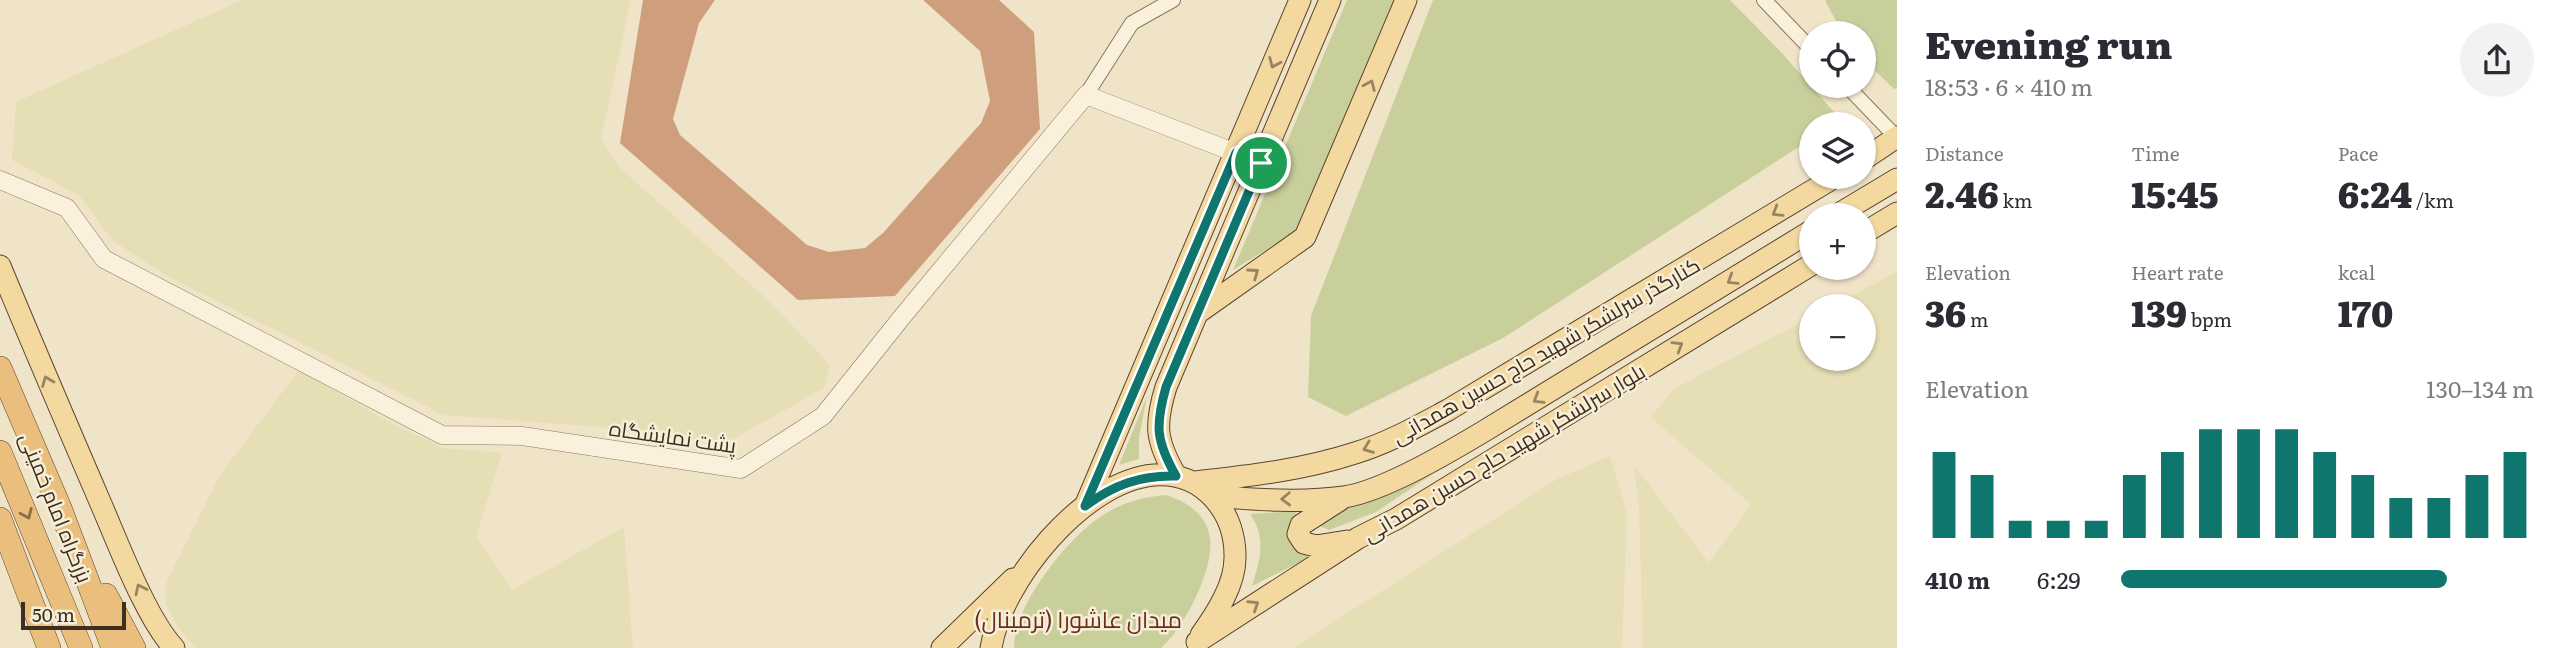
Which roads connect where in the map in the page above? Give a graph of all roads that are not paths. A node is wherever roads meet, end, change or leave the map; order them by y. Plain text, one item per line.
1 (1173, 0) edge
2 (1300, 0) edge
3 (1330, 0) edge
4 (1406, 0) edge
5 (1764, 0) edge
6 (1799, 36) edge
7 (1086, 95) junction
8 (1859, 98) edge
9 (1897, 137) edge
10 (1876, 151) edge
11 (1236, 153) junction
12 (1261, 163) junction
13 (1897, 179) edge
14 (0, 180) edge
15 (1815, 189) edge
16 (1857, 203) edge
17 (1897, 213) edge
18 (1876, 226) edge
19 (1799, 238) edge
20 (0, 267) edge
21 (1799, 272) edge
22 (1199, 312) junction
23 (0, 368) edge
24 (0, 452) edge
25 (1186, 479) junction
26 (1214, 496) junction
27 (1345, 497) junction
28 (1085, 506) junction
29 (60, 508) junction
30 (0, 519) edge
31 (1358, 538) junction
32 (1030, 563) junction
33 (1194, 645) edge
34 (49, 648) edge
35 (81, 648) edge
36 (113, 648) edge
37 (134, 648) edge
38 (174, 648) edge
39 (942, 648) edge
40 (991, 648) edge

1 - 7 street
2 -> 11 main road
3 - 12 main road
22 -> 4 main road
5 - 6 street
7 - 11 street
7 - 14 street, پشت نمایشگاه
8 - 9 street
9 - 10 main road
11 - 12 main road
11 - 28 main road
12 - 22 main road
13 - 16 main road
15 -> 25 main road, کنارگذر سرلشکر شهید حاج حسین همدانی
17 - 18 main road
19 -> 27 main road, بلوار سرلشکر شهید حاج حسین همدانی
38 -> 20 main road
31 -> 21 main road, بلوار سرلشکر شهید حاج حسین همدانی
22 - 25 main road
23 - 29 highway, بزرگراه امام خمینی
24 -> 35 highway, بزرگراه امام خمینی
25 - 26 main road
25 - 28 main road, کنارگذر سرلشکر شهید حاج حسین همدانی
27 -> 26 main road, بلوار سرلشکر شهید حاج حسین همدانی
26 - 33 main road
27 - 31 main road
28 - 32 main road
29 - 36 highway, بزرگراه امام خمینی
29 - 37 highway
30 - 34 highway
33 -> 31 main road, بلوار سرلشکر شهید حاج حسین همدانی
32 - 39 main road
32 - 40 main road

